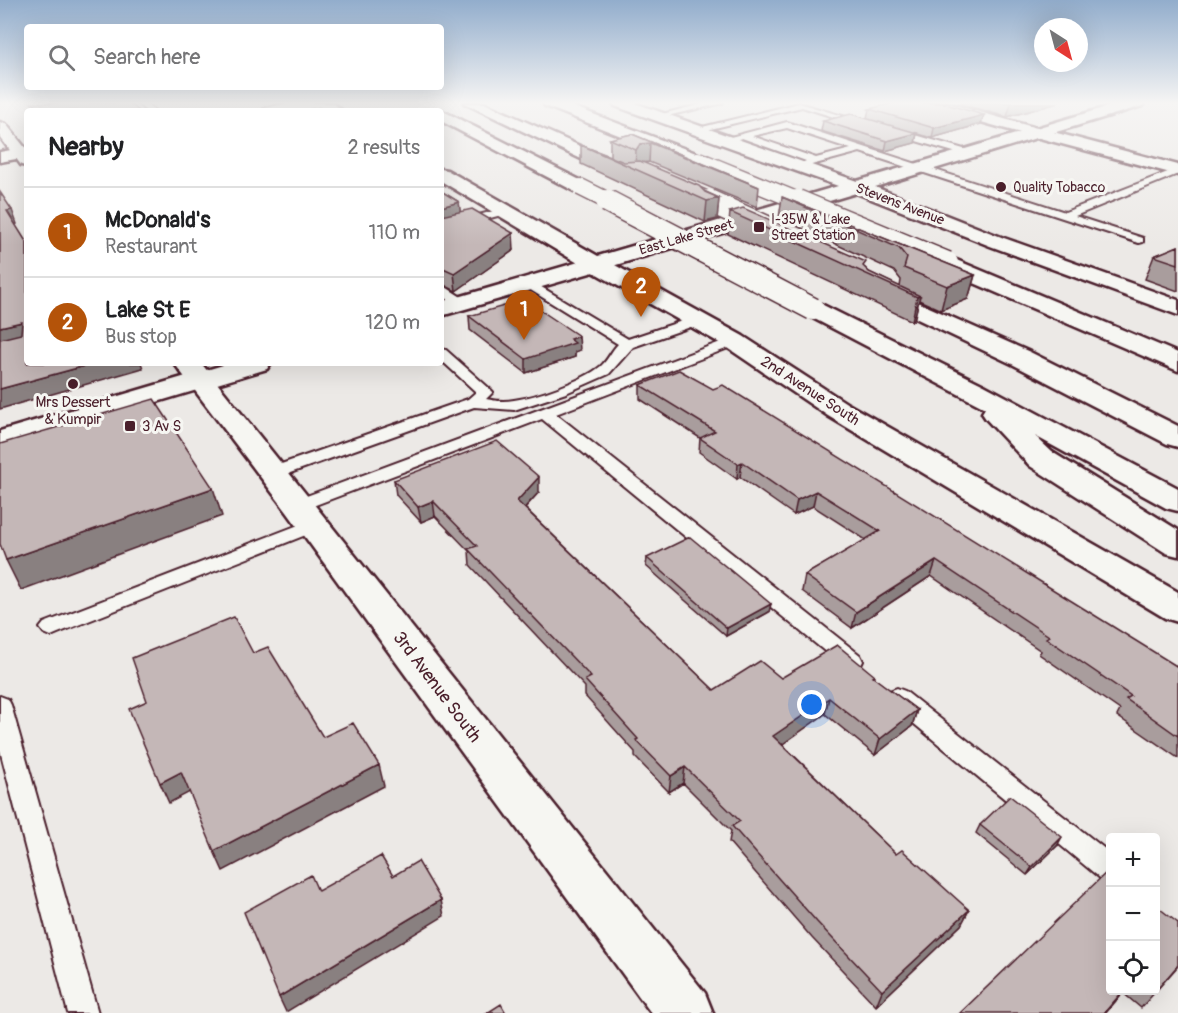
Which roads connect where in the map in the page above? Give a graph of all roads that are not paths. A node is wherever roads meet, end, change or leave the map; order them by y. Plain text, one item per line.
1 (509, 150) edge
2 (581, 150) edge
3 (588, 150) edge
4 (673, 150) edge
5 (752, 150) edge
6 (787, 150) edge
7 (855, 150) edge
8 (864, 150) edge
9 (958, 150) edge
10 (983, 150) edge
11 (1102, 150) edge
12 (971, 154) junction
13 (24, 156) edge
14 (0, 157) edge
15 (816, 160) junction
16 (796, 166) junction
17 (919, 168) junction
18 (1178, 171) edge
19 (444, 176) edge
20 (645, 178) junction
21 (856, 187) junction
22 (505, 211) junction
23 (1065, 216) junction
24 (444, 227) edge
25 (1139, 240) dead end
26 (787, 243) edge
27 (596, 264) junction
28 (528, 283) junction
29 (451, 306) edge
30 (1178, 308) edge
31 (697, 320) junction
32 (734, 341) junction
33 (627, 344) junction
34 (444, 356) edge
35 (1178, 363) edge
36 (234, 366) edge
37 (194, 371) edge
38 (974, 391) junction
39 (473, 402) junction
40 (545, 413) junction
41 (1178, 416) edge
42 (1178, 438) edge
43 (0, 440) edge
44 (295, 501) junction
45 (1178, 501) edge
46 (1178, 545) edge
47 (1178, 609) edge
48 (51, 628) dead end
49 (0, 705) edge
50 (1106, 866) edge
51 (83, 1013) edge
52 (685, 1013) edge

1 - 38 main road, bridge
2 - 20 main road
3 - 20 main road
4 - 35 main road, bridge
5 - 16 main road, Stevens Avenue
6 - 15 lane
7 - 15 lane
8 - 17 lane
9 - 12 lane
10 - 12 main road, East Lake Street
11 - 18 main road
12 - 17 main road, East Lake Street
13 - 14 main road
15 - 16 lane
16 - 21 main road, Stevens Avenue
17 - 21 main road, East Lake Street
17 - 23 lane
18 - 23 lane
19 - 22 main road, 2nd Avenue South
20 - 26 main road
21 - 27 main road, East Lake Street
21 - 30 main road, Stevens Avenue
22 - 24 lane
22 - 27 main road, 2nd Avenue South
23 - 25 lane
27 - 28 main road, East Lake Street
27 - 31 main road, 2nd Avenue South
28 - 29 main road, East Lake Street
28 - 33 lane
31 - 32 main road, 2nd Avenue South
31 - 33 lane
32 - 40 lane
32 - 47 main road, 2nd Avenue South
33 - 39 lane
34 - 39 lane
36 - 37 main road
37 - 43 main road
37 - 44 main road, 3rd Avenue South
38 - 45 main road
38 - 46 main road
39 - 44 lane
40 - 44 lane
40 - 50 lane
41 - 42 main road
44 - 48 lane
44 - 52 main road, 3rd Avenue South
49 - 51 lane

